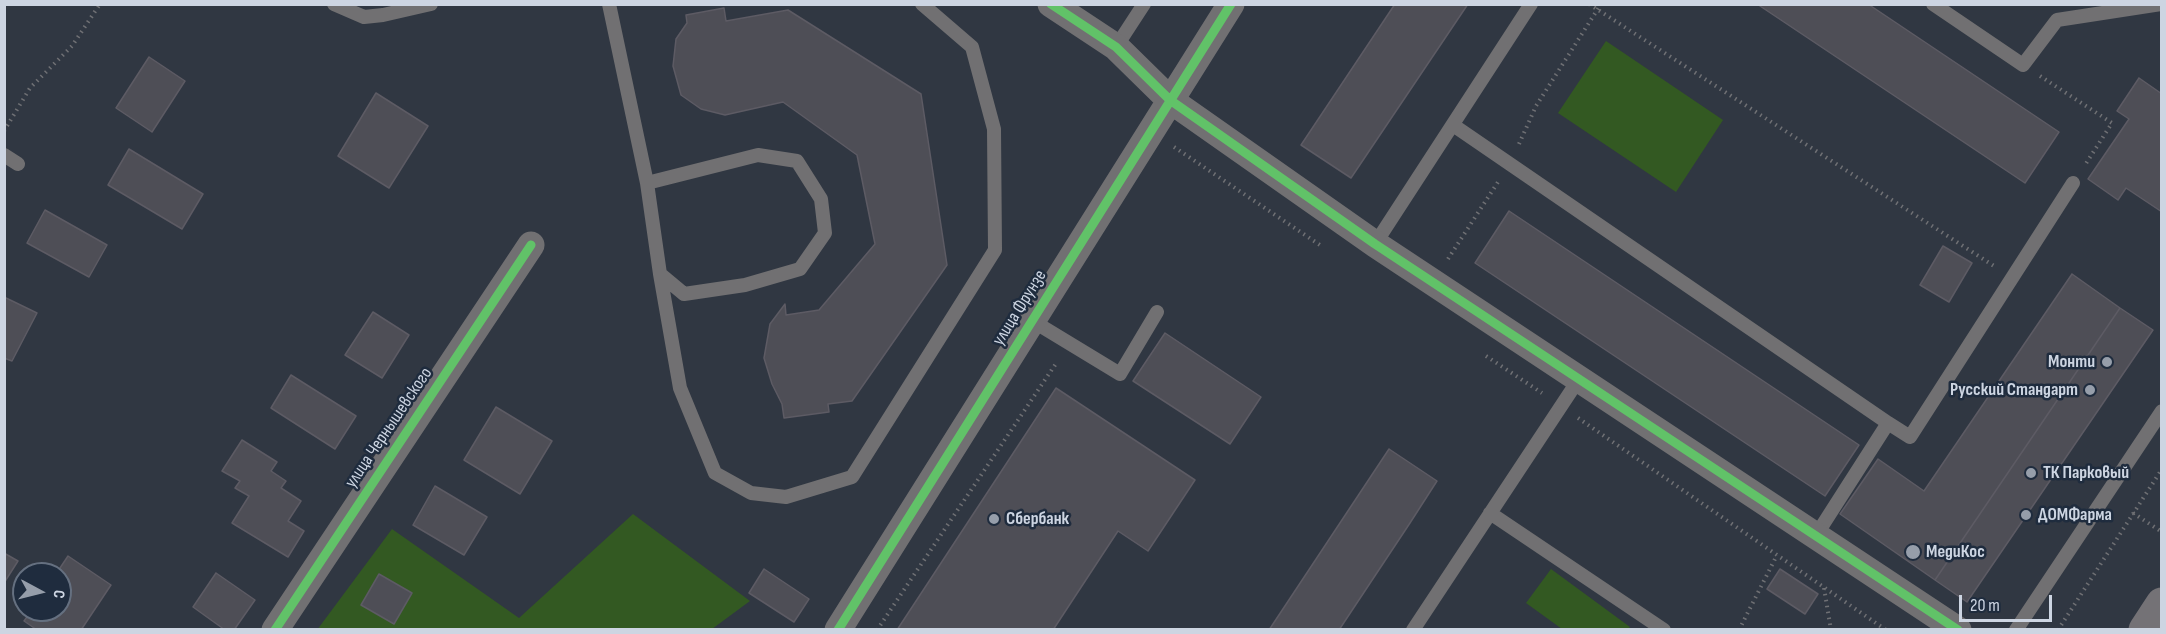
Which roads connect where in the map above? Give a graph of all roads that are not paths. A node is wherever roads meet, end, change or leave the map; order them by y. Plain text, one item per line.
1 (334, 4) edge
2 (431, 4) edge
3 (609, 4) edge
4 (922, 4) edge
5 (1051, 4) edge
6 (1144, 4) edge
7 (1231, 4) edge
8 (1530, 4) edge
9 (1933, 4) edge
10 (2162, 4) edge
11 (1116, 47) junction
12 (1170, 100) junction
13 (1453, 125) junction
14 (4, 155) edge
15 (18, 164) dead end
16 (647, 183) junction
17 (2073, 183) road end
18 (1375, 244) junction
19 (531, 245) dead end
20 (660, 274) junction
21 (1157, 312) dead end
22 (1031, 320) junction
23 (1579, 379) junction
24 (2162, 411) edge
25 (1888, 423) junction
26 (1490, 513) junction
27 (1815, 537) junction
28 (2162, 604) edge
29 (275, 630) edge
30 (838, 630) edge
31 (1413, 630) edge
32 (1664, 630) edge
33 (1958, 630) edge
34 (2016, 630) edge
35 (2145, 630) edge

1 - 2 lane
3 - 16 lane
4 - 20 lane
5 - 11 street
6 - 11 lane
7 - 12 street, улица Фрунзе
8 - 13 lane
9 - 10 lane
11 - 12 street
12 - 18 street
12 - 22 street, улица Фрунзе
13 - 18 lane
13 - 25 lane
14 - 15 lane
16 - 20 lane
16 - 20 lane
17 - 25 lane
18 - 23 street
19 - 29 street, улица Чернышевского
21 - 22 lane
22 - 30 street, улица Фрунзе
23 - 26 lane
23 - 27 street
24 - 34 lane
25 - 27 lane
26 - 31 lane
26 - 32 lane
27 - 33 street
28 - 35 main road

